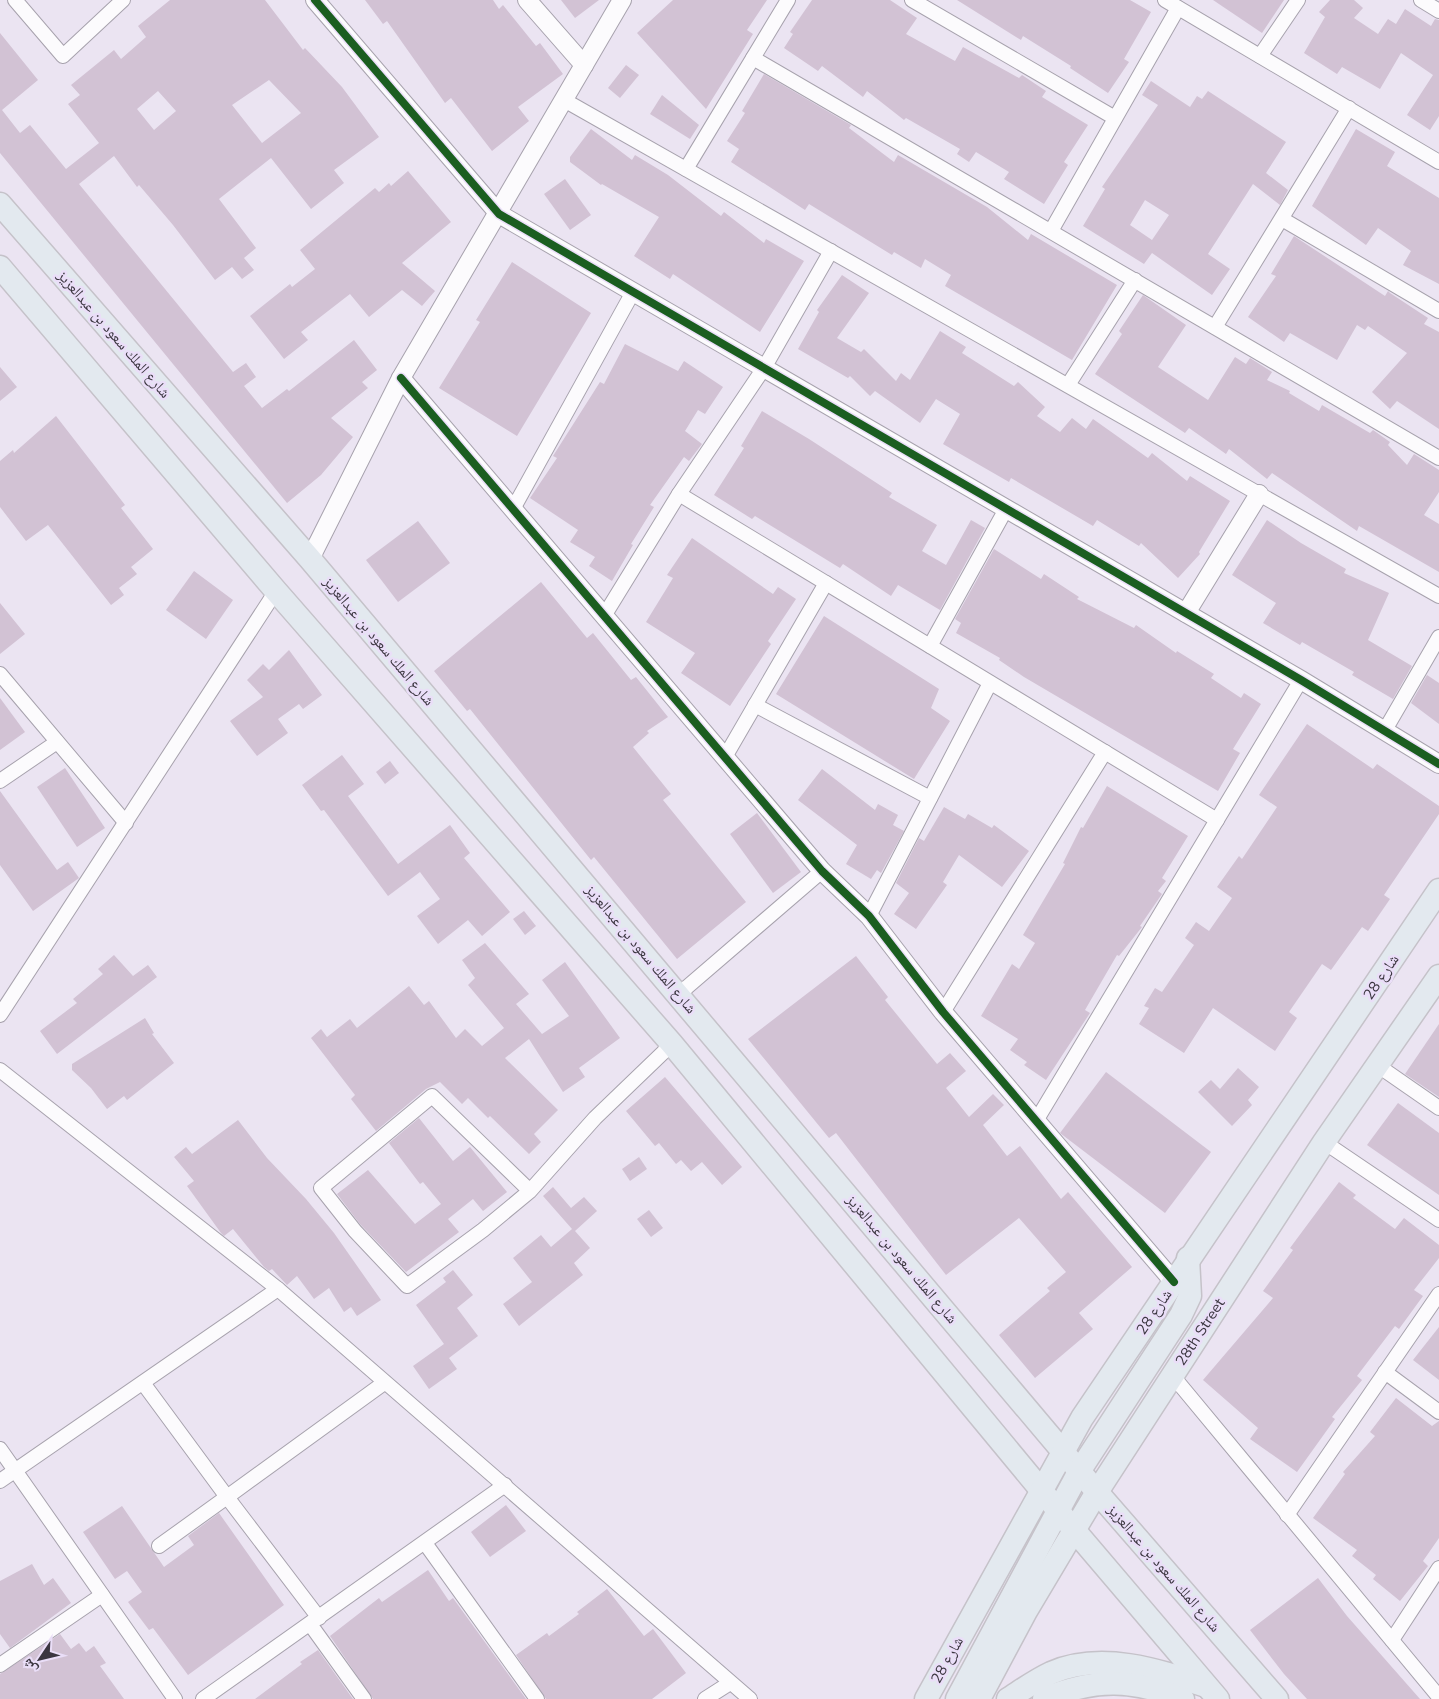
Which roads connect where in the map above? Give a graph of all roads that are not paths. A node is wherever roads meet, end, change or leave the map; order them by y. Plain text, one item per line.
1 (15, 0) edge
2 (124, 0) edge
3 (315, 0) edge
4 (527, 0) edge
5 (622, 0) edge
6 (788, 0) edge
7 (912, 0) edge
8 (1165, 0) edge
9 (1298, 0) edge
10 (1421, 0) edge
11 (1178, 8) junction
12 (1439, 11) edge
13 (1260, 56) junction
14 (754, 58) junction
15 (584, 65) junction
16 (564, 100) junction
17 (1349, 108) junction
18 (1115, 118) junction
19 (1439, 162) edge
20 (686, 169) junction
21 (0, 204) edge
22 (498, 214) junction
23 (1282, 219) junction
24 (1050, 231) junction
25 (831, 251) junction
26 (0, 267) edge
27 (1134, 280) junction
28 (633, 292) junction
29 (1439, 311) edge
30 (1214, 326) junction
31 (764, 368) junction
32 (401, 378) junction
33 (1068, 386) junction
34 (1439, 458) edge
35 (679, 494) junction
36 (1259, 494) junction
37 (513, 509) junction
38 (1006, 509) junction
39 (310, 559) junction
40 (826, 583) junction
41 (276, 591) junction
42 (1439, 596) edge
43 (1186, 613) junction
44 (604, 616) junction
45 (1439, 637) edge
46 (930, 646) junction
47 (0, 674) edge
48 (1300, 680) junction
49 (990, 683) junction
50 (755, 705) junction
51 (1385, 730) junction
52 (57, 742) junction
53 (1105, 752) junction
54 (725, 757) junction
55 (1439, 764) edge
56 (0, 781) edge
57 (930, 798) junction
58 (1217, 820) junction
59 (126, 823) junction
60 (822, 871) junction
61 (1439, 890) edge
62 (869, 916) junction
63 (1437, 983) edge
64 (679, 994) junction
65 (943, 1012) junction
66 (0, 1015) edge
67 (672, 1044) junction
68 (1377, 1065) junction
69 (0, 1070) edge
70 (1439, 1108) edge
71 (1036, 1121) junction
72 (1324, 1142) junction
73 (530, 1191) junction
74 (1439, 1220) edge
75 (1188, 1258) junction
76 (1174, 1282) junction
77 (278, 1289) junction
78 (1439, 1294) edge
79 (1385, 1372) junction
80 (1172, 1375) junction
81 (143, 1382) junction
82 (384, 1383) junction
83 (1439, 1412) edge
84 (0, 1449) edge
85 (1063, 1451) junction
86 (15, 1470) junction
87 (1080, 1470) junction
88 (0, 1481) edge
89 (505, 1485) junction
90 (1041, 1488) junction
91 (1097, 1492) junction
92 (227, 1497) junction
93 (1058, 1509) junction
94 (1287, 1515) junction
95 (1075, 1531) junction
96 (425, 1543) junction
97 (159, 1546) dead end
98 (1439, 1568) edge
99 (102, 1595) junction
100 (315, 1621) junction
101 (1392, 1640) junction
102 (0, 1665) edge
103 (730, 1683) junction
104 (1212, 1693) edge
105 (1439, 1697) edge
106 (175, 1699) edge
107 (203, 1699) edge
108 (364, 1699) edge
109 (537, 1699) edge
110 (705, 1699) edge
111 (750, 1699) edge
112 (926, 1699) edge
113 (956, 1699) edge
114 (979, 1699) edge
115 (1008, 1699) edge
116 (1044, 1699) edge
117 (1184, 1699) edge
118 (1278, 1699) edge

1 - 2 street
3 - 22 street
4 - 15 street
5 - 15 street
6 - 14 street
7 - 18 street
8 - 11 street
9 - 13 street
10 - 12 street
11 - 13 street
11 - 18 street
13 - 17 street
14 - 20 street
14 - 24 street
15 - 16 street
16 - 20 street
16 - 22 street
17 - 19 street
17 - 23 street
18 - 24 street
20 - 25 street
21 - 39 main road, شارع الملك سعود بن عبدالعزيز
22 - 28 street
22 - 32 street
23 - 29 street
23 - 30 street
24 - 27 street
25 - 31 street
25 - 33 street
26 - 41 main road
27 - 30 street
27 - 33 street
28 - 31 street
28 - 37 street
30 - 34 street
31 - 35 street
31 - 38 street
32 - 37 street
32 - 39 street
33 - 36 street
35 - 40 street
35 - 44 street
36 - 42 street
36 - 43 street
37 - 44 street
38 - 43 street
38 - 46 street
39 - 64 main road, شارع الملك سعود بن عبدالعزيز
40 - 46 street
40 - 50 street
41 - 59 street
41 - 67 main road
43 - 48 street
44 - 54 street
45 - 51 street
46 - 49 street
47 - 52 street
48 - 51 street
48 - 58 street
49 - 53 street
49 - 57 street
50 - 54 street
50 - 57 street
51 - 55 street
52 - 56 street
52 - 59 street
53 - 58 street
53 - 65 street
54 - 60 street
57 - 62 street
58 - 71 street
59 - 66 street
60 - 62 street
60 - 64 street
61 - 75 main road, شارع 28
62 - 65 street
63 - 68 main road, 28th Street
64 - 85 main road, شارع الملك سعود بن عبدالعزيز
65 - 71 street
67 - 73 street
67 - 90 main road
68 - 70 street
68 - 72 main road, 28th Street
69 - 77 street
71 - 76 street
72 - 74 street
72 - 80 main road, 28th Street
73 - 73 street
75 - 76 main road, شارع 28
75 - 87 main road
76 - 85 main road, شارع 28
77 - 81 street
77 - 82 street
78 - 79 street
79 - 83 street
79 - 94 street
80 - 91 main road, 28th Street
80 - 94 street
81 - 86 street
81 - 92 street
82 - 89 street
82 - 92 street
84 - 86 street
85 - 87 main road, شارع الملك سعود بن عبدالعزيز
85 - 90 main road, شارع 28
86 - 88 street
86 - 99 street
87 - 91 main road, شارع الملك سعود بن عبدالعزيز
87 - 93 main road
89 - 96 street
89 - 103 street
90 - 93 main road
90 - 112 main road, شارع 28
91 - 95 main road, 28th Street
91 - 118 main road, شارع الملك سعود بن عبدالعزيز
92 - 97 street
92 - 100 street
93 - 95 main road
93 - 113 main road
94 - 101 street
95 - 104 main road
95 - 114 main road, 28th Street
96 - 100 street
96 - 109 street
98 - 101 street
99 - 102 street
99 - 106 street
100 - 107 street
100 - 108 street
101 - 105 street
103 - 110 street
103 - 111 street
104 - 115 main road
116 - 117 main road

